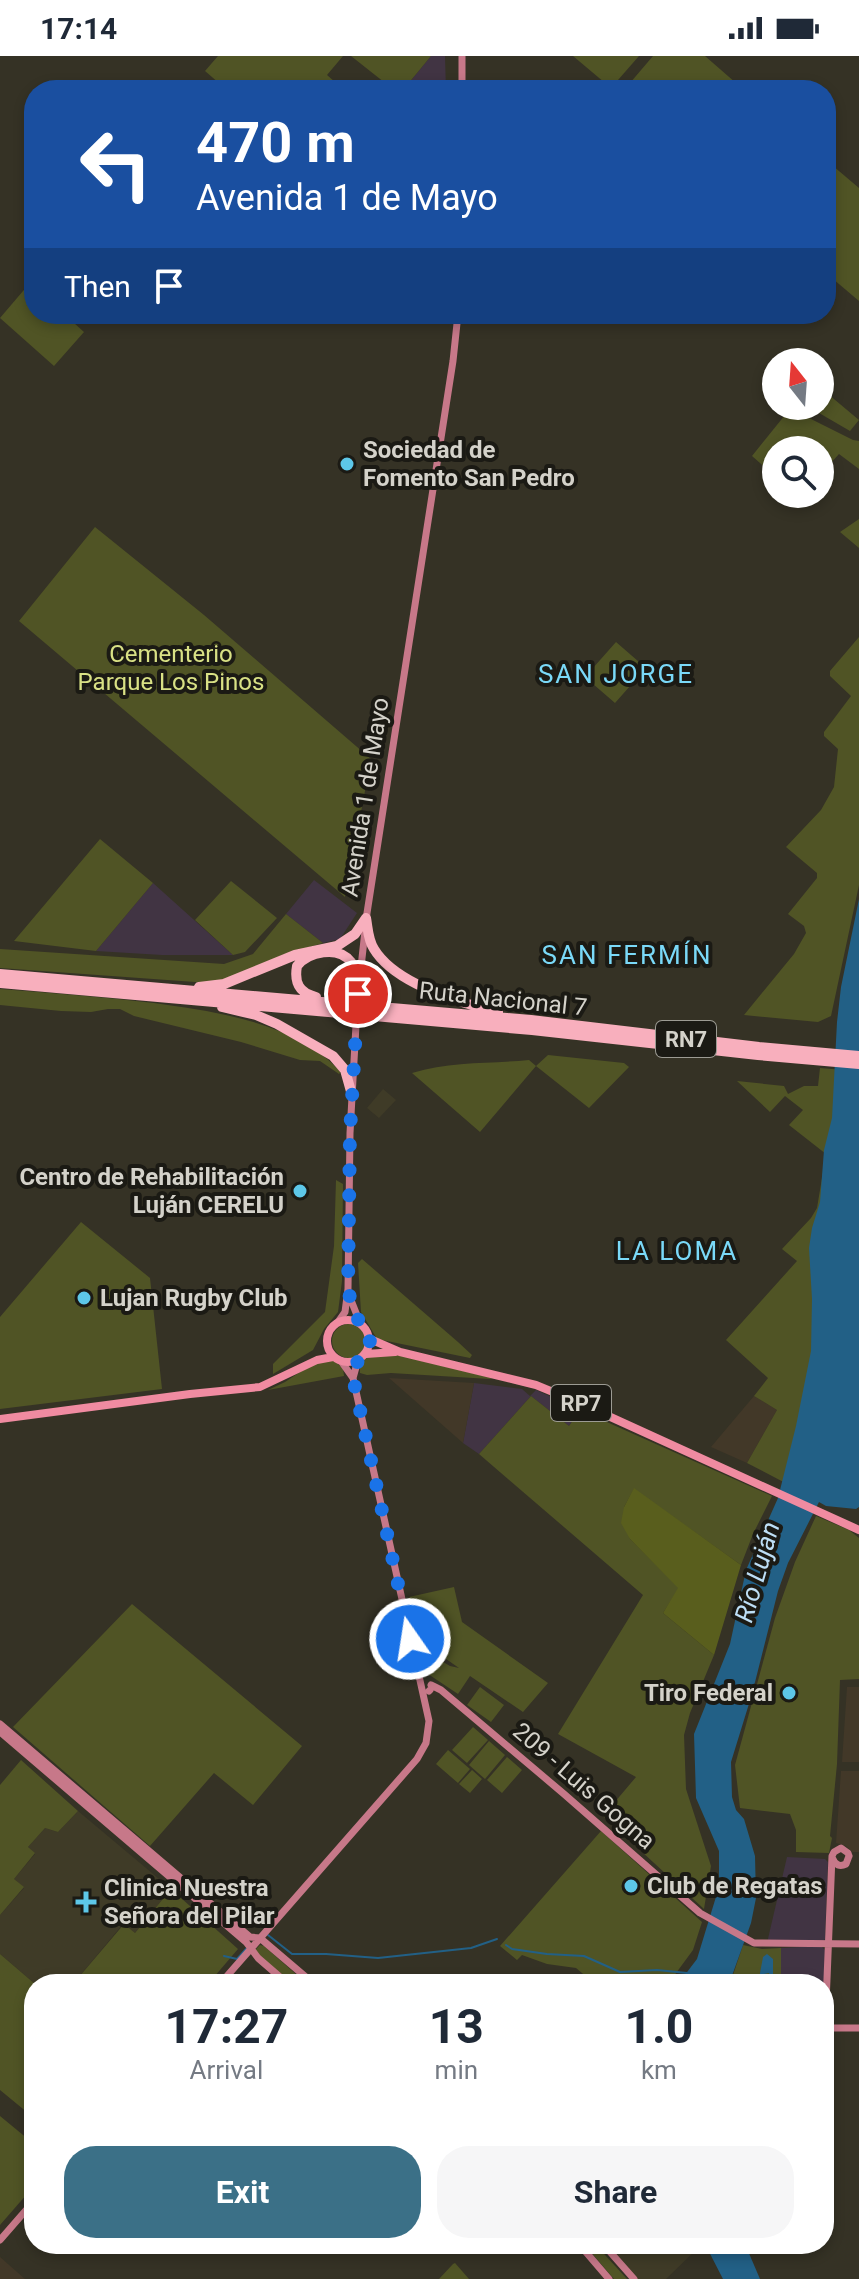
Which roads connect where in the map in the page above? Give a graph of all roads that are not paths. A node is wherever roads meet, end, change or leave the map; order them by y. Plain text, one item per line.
1 (462, 56) edge
2 (462, 80) edge
3 (457, 324) edge
4 (366, 918) junction
5 (0, 974) edge
6 (358, 981) junction
7 (0, 983) edge
8 (162, 988) junction
9 (177, 997) junction
10 (333, 1002) junction
11 (531, 1020) junction
12 (812, 1056) junction
13 (859, 1056) edge
14 (859, 1064) edge
15 (352, 1095) junction
16 (348, 1289) junction
17 (338, 1322) junction
18 (360, 1323) junction
19 (370, 1339) junction
20 (327, 1343) junction
21 (400, 1352) junction
22 (366, 1354) junction
23 (337, 1359) junction
24 (358, 1360) junction
25 (303, 1367) junction
26 (353, 1378) junction
27 (253, 1388) junction
28 (269, 1391) dead end
29 (0, 1419) edge
30 (856, 1529) edge
31 (427, 1687) junction
32 (0, 1724) edge
33 (0, 1732) edge
34 (859, 1857) edge
35 (260, 1938) junction
36 (829, 1944) junction
37 (859, 1944) edge
38 (250, 1949) junction
39 (229, 1974) edge
40 (277, 1974) edge
41 (302, 1974) edge
42 (828, 1974) edge
43 (834, 2028) edge
44 (859, 2028) edge
45 (24, 2212) edge
46 (0, 2240) edge
47 (588, 2254) edge
48 (612, 2254) edge
49 (609, 2279) edge
50 (634, 2279) edge

1 - 2 main road
3 - 4 main road, Avenida 1 de Mayo
4 - 6 main road, Avenida 1 de Mayo
4 - 8 highway
4 - 11 highway
5 - 8 highway, Ruta Nacional 7 / RN7
6 - 10 highway
6 - 15 main road, Avenida 1 de Mayo, bridge
7 - 9 highway, Ruta Nacional 7 / RN7
8 - 10 highway, Ruta Nacional 7 / RN7
9 - 12 highway, Ruta Nacional 7 / RN7
9 - 15 highway
10 - 11 highway, Ruta Nacional 7 / RN7
11 - 12 highway, Ruta Nacional 7 / RN7
12 - 13 highway, Ruta Nacional 7 / RN7
12 - 14 highway, Ruta Nacional 7 / RN7
15 - 16 main road, Avenida 1 de Mayo
16 - 17 main road, Avenida 1 de Mayo
16 - 18 main road, Avenida 1 de Mayo
17 - 18 main road
17 - 20 main road
18 - 19 main road
19 - 21 main road, RP7
19 - 22 main road
20 - 23 main road
20 - 25 main road
21 - 22 main road, RP7
21 - 30 main road, RP7
22 - 24 main road
23 - 24 main road
23 - 25 main road
23 - 26 main road
24 - 26 main road
25 - 27 main road
26 - 31 main road
27 - 28 main road
27 - 29 main road
31 - 35 main road
31 - 36 main road, 209 - Luis Gogna
32 - 35 main road
33 - 38 main road
34 - 36 main road
35 - 38 main road
35 - 41 main road
36 - 37 main road
36 - 42 main road
38 - 39 main road
38 - 40 main road
43 - 44 main road
45 - 46 main road
47 - 49 main road
48 - 50 main road

